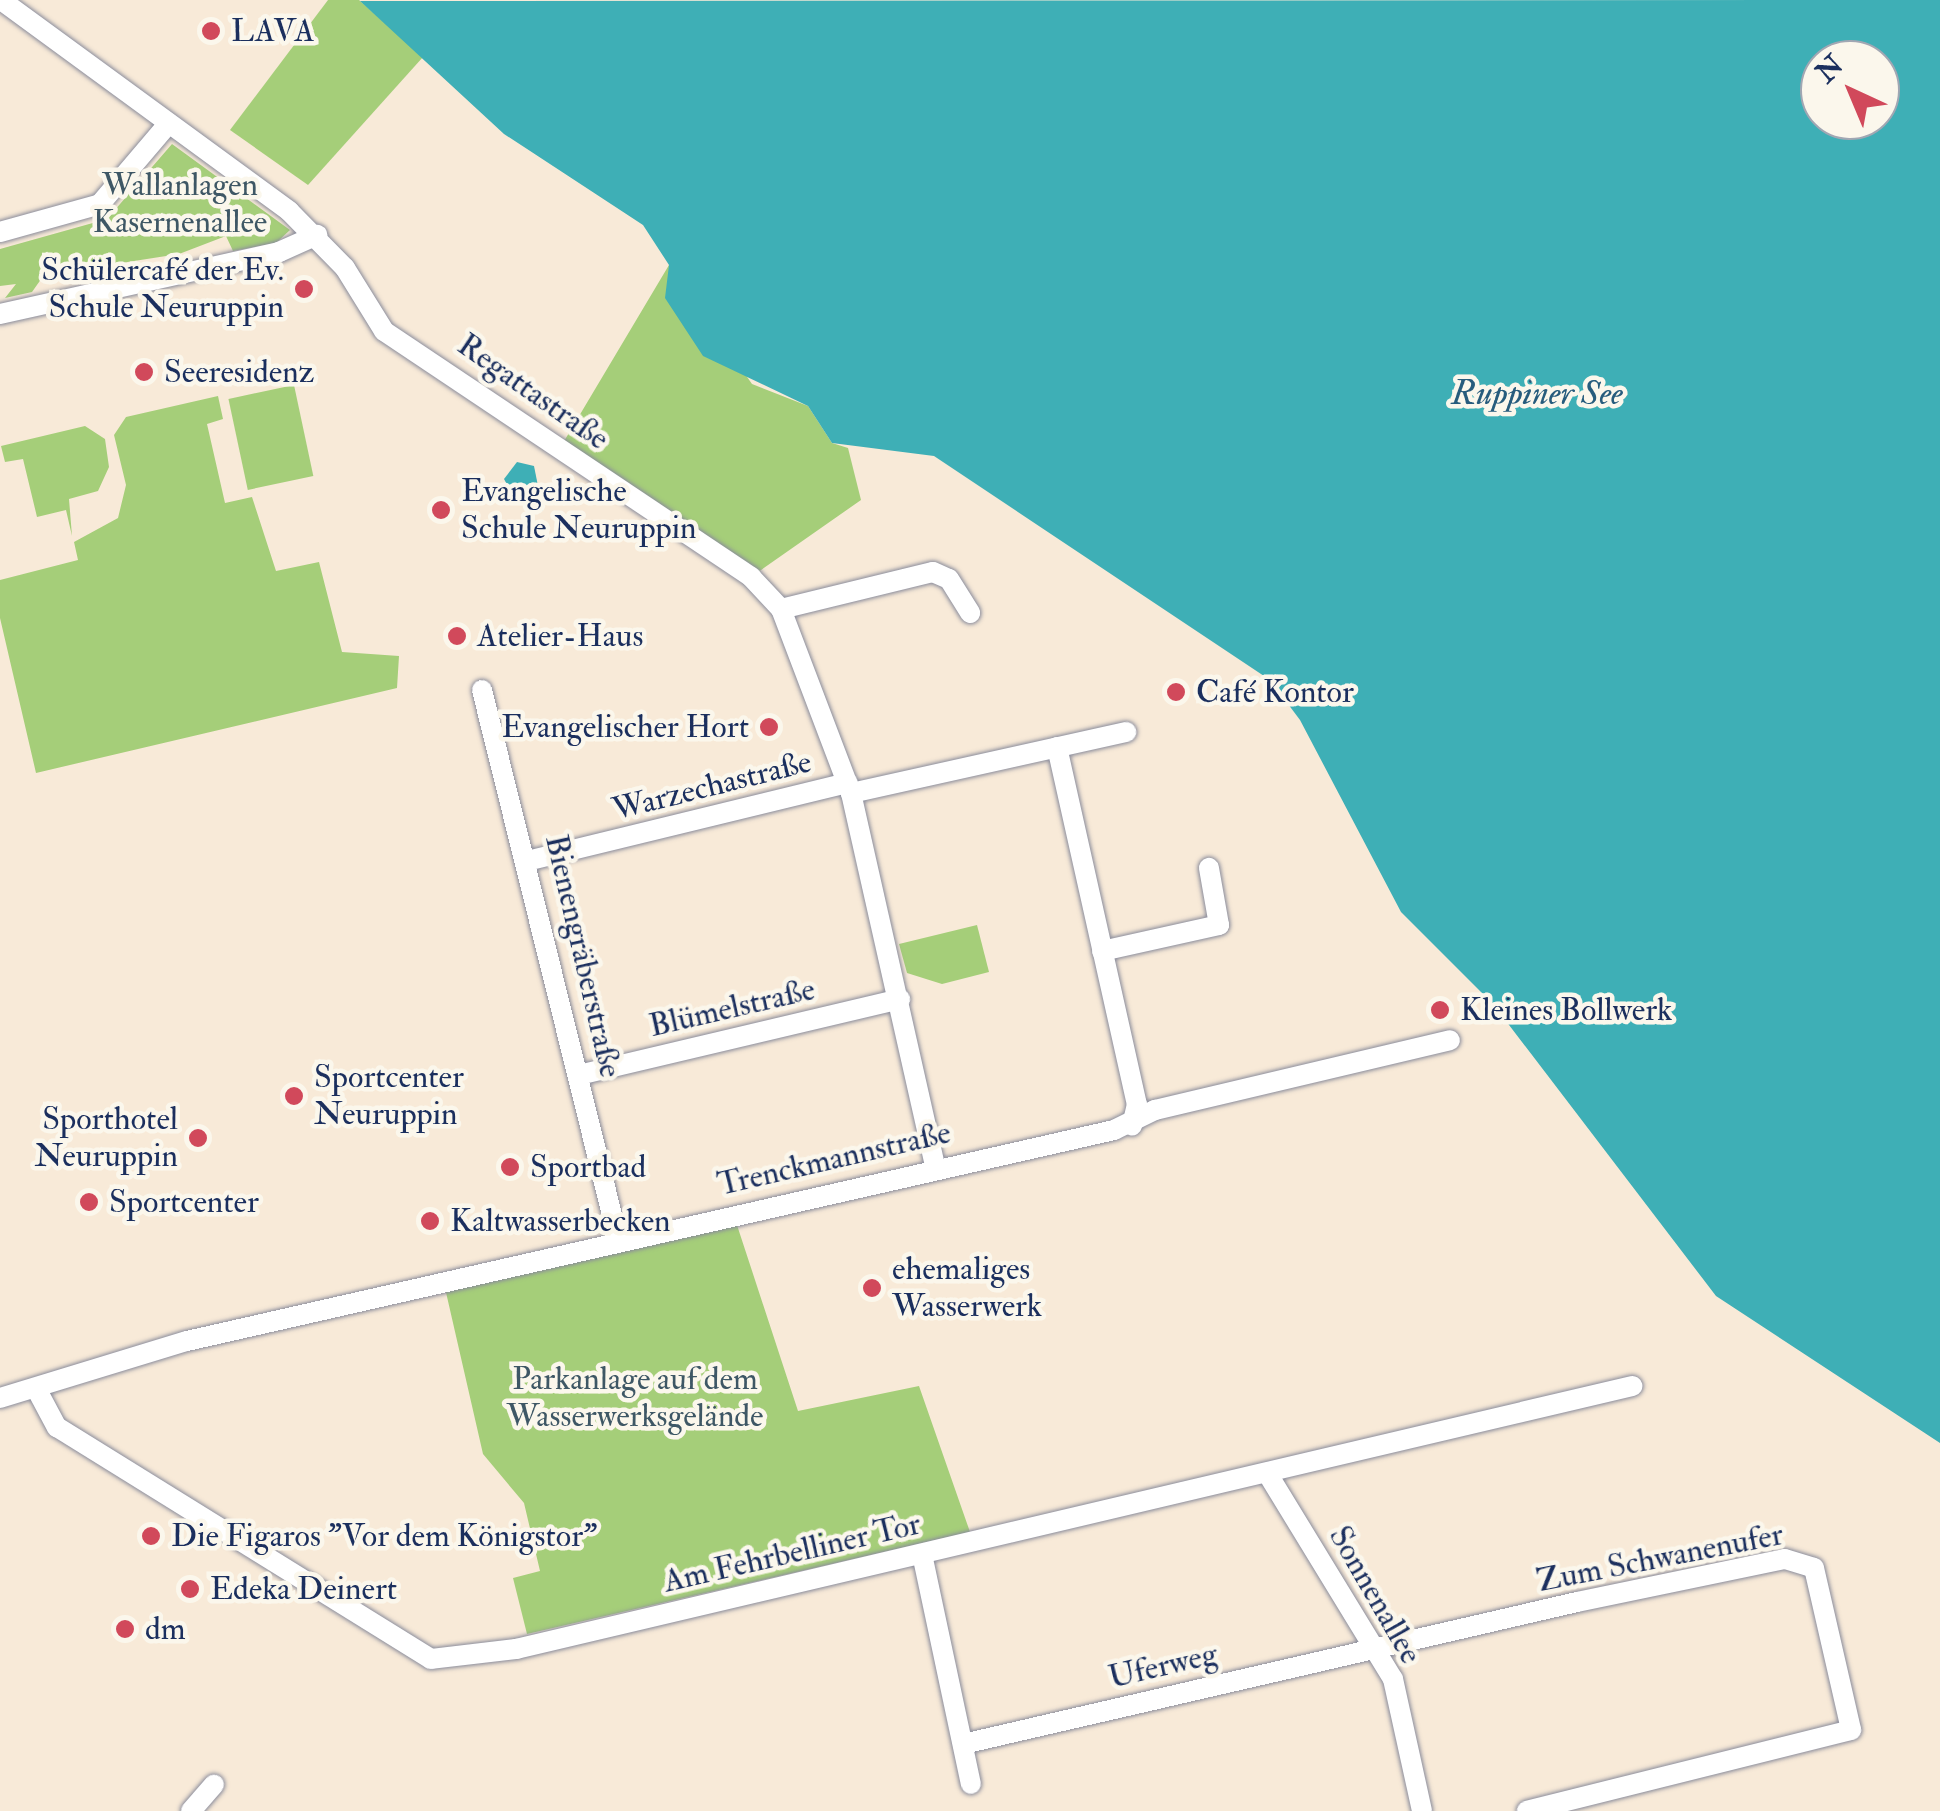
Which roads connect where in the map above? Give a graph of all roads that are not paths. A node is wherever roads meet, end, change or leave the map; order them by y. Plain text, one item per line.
1 (1, 0) edge
2 (169, 123) junction
3 (0, 232) edge
4 (317, 235) junction
5 (0, 314) edge
6 (781, 609) junction
7 (970, 613) dead end
8 (482, 690) dead end
9 (1126, 732) dead end
10 (1057, 747) junction
11 (850, 788) junction
12 (531, 860) junction
13 (1209, 868) dead end
14 (1102, 950) junction
15 (900, 999) junction
16 (1450, 1040) dead end
17 (579, 1074) junction
18 (1132, 1125) junction
19 (936, 1166) junction
20 (618, 1239) junction
21 (1632, 1386) dead end
22 (38, 1392) junction
23 (0, 1398) edge
24 (1269, 1476) junction
25 (922, 1554) junction
26 (1376, 1647) junction
27 (963, 1744) junction
28 (214, 1784) dead end
29 (971, 1784) dead end
30 (191, 1811) edge
31 (1422, 1811) edge
32 (1527, 1811) edge

1 - 2 street, Regattastraße
2 - 3 street
2 - 4 street, Regattastraße
4 - 5 street
4 - 6 street, Regattastraße
6 - 7 street
6 - 11 street, Regattastraße
8 - 12 street, Bienengräberstraße
9 - 10 street, Warzechastraße
10 - 11 street, Warzechastraße
10 - 14 street
11 - 12 street, Warzechastraße
11 - 15 street, Regattastraße
12 - 17 street, Bienengräberstraße
13 - 14 street
14 - 18 street
15 - 17 street, Blümelstraße
15 - 19 street, Regattastraße
16 - 18 street, Trenckmannstraße
17 - 20 street, Bienengräberstraße
18 - 19 street, Trenckmannstraße
19 - 20 street, Trenckmannstraße
20 - 22 street, Trenckmannstraße
21 - 24 street, Am Fehrbelliner Tor
22 - 23 street, Trenckmannstraße
22 - 25 street, Am Fehrbelliner Tor
24 - 25 street, Am Fehrbelliner Tor
24 - 26 street, Sonnenallee
25 - 27 street
26 - 27 street, Uferweg
26 - 31 street, Sonnenallee
26 - 32 street, Zum Schwanenufer
27 - 29 street
28 - 30 street

